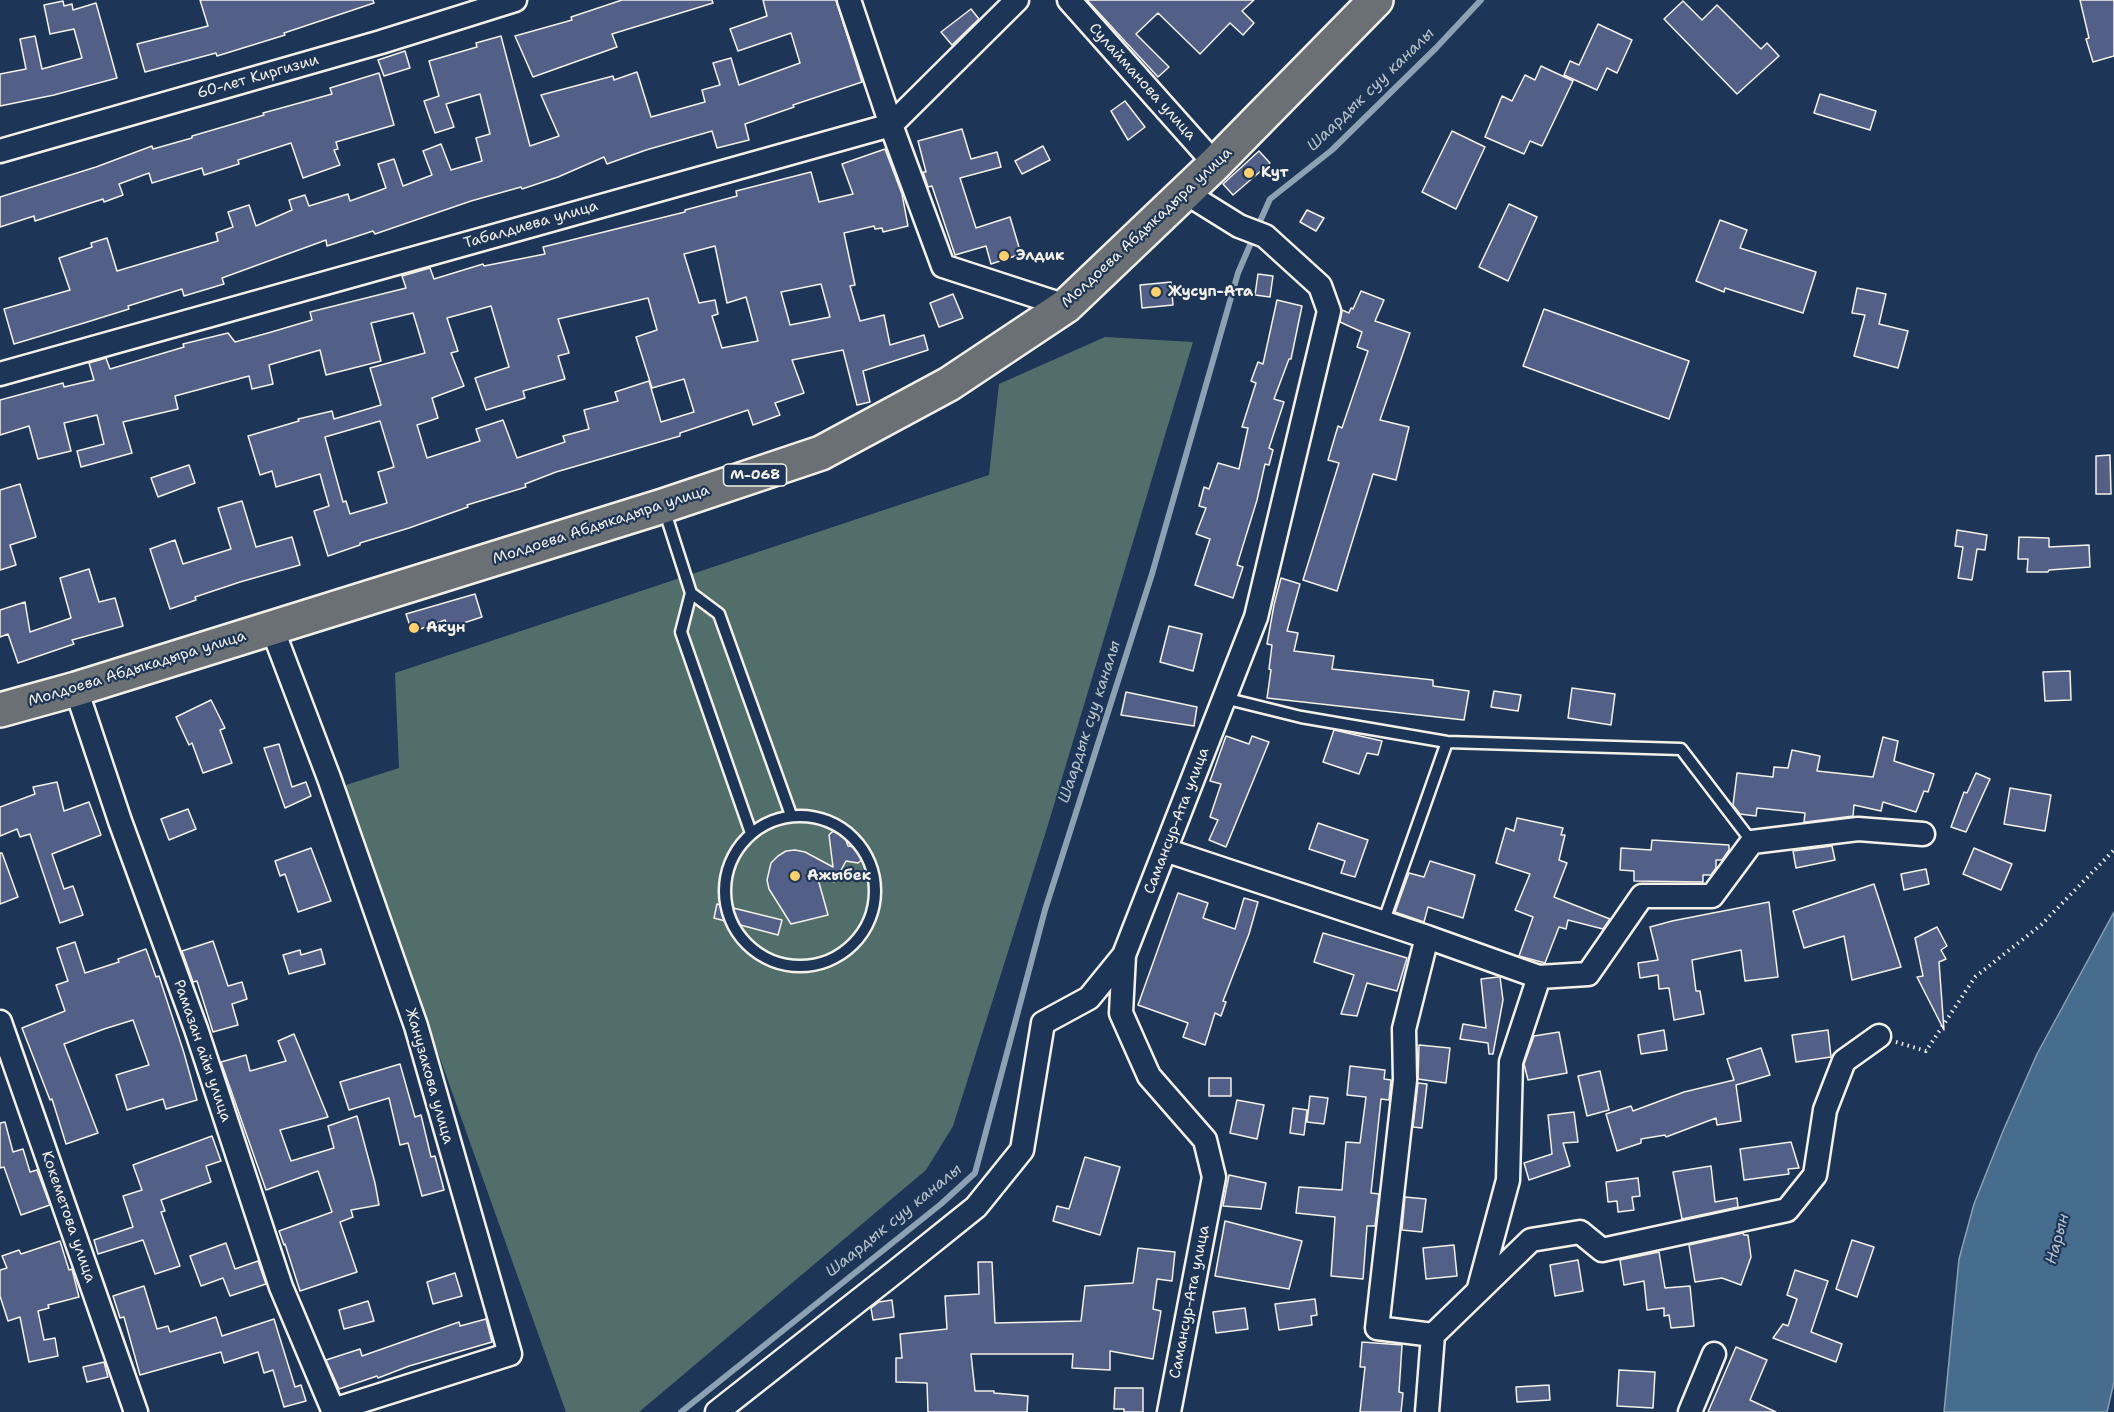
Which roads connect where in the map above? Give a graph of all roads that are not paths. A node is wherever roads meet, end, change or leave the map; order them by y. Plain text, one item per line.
1 (515, 0) edge
2 (849, 0) edge
3 (1017, 0) edge
4 (1069, 0) edge
5 (1376, 0) edge
6 (891, 125) junction
7 (0, 151) edge
8 (1215, 164) junction
9 (1186, 193) junction
10 (1066, 306) junction
11 (0, 374) edge
12 (663, 506) junction
13 (691, 593) junction
14 (272, 628) junction
15 (76, 689) junction
16 (1224, 698) junction
17 (0, 710) edge
18 (1447, 742) junction
19 (790, 815) junction
20 (751, 833) junction
21 (1923, 834) dead end
22 (1752, 842) junction
23 (1165, 850) junction
24 (1383, 923) junction
25 (1427, 937) junction
26 (1124, 955) junction
27 (1539, 977) junction
28 (0, 1022) edge
29 (1879, 1035) road end
30 (1478, 1290) junction
31 (1433, 1335) junction
32 (1714, 1354) dead end
33 (333, 1410) joint
34 (136, 1412) edge
35 (717, 1412) edge
36 (1169, 1412) edge
37 (1426, 1412) edge
38 (1690, 1412) edge

1 - 7 street, 60-лет Киргизии
2 - 6 street
3 - 6 street, Табалдиева улица
4 - 8 street, Сулайманова улица
5 - 8 main road, Молдоева Абдыкадыра улица / М-068
6 - 10 street
6 - 11 street, Табалдиева улица
8 - 9 main road, Молдоева Абдыкадыра улица / М-068
9 - 10 main road, Молдоева Абдыкадыра улица / М-068
9 - 16 street, Самансур-Ата улица
10 - 12 main road, Молдоева Абдыкадыра улица / М-068
12 - 13 lane
12 - 14 main road, Молдоева Абдыкадыра улица / М-068
13 - 19 lane
13 - 20 lane
14 - 15 main road, Молдоева Абдыкадыра улица / М-068
14 - 33 street, Жанузакова улица
15 - 17 main road, Молдоева Абдыкадыра улица / М-068
15 - 33 street, Рамазан айы улица
16 - 18 lane
16 - 23 street, Самансур-Ата улица
18 - 22 lane
18 - 24 lane
19 - 20 lane
19 - 20 lane
21 - 22 street
22 - 27 street
23 - 24 street
23 - 26 street, Самансур-Ата улица
24 - 25 street
25 - 27 street
25 - 31 street
26 - 35 street
26 - 36 street, Самансур-Ата улица
27 - 30 street
28 - 34 street, Кокеметова улица
29 - 30 street
30 - 31 street
31 - 37 street
32 - 38 street

